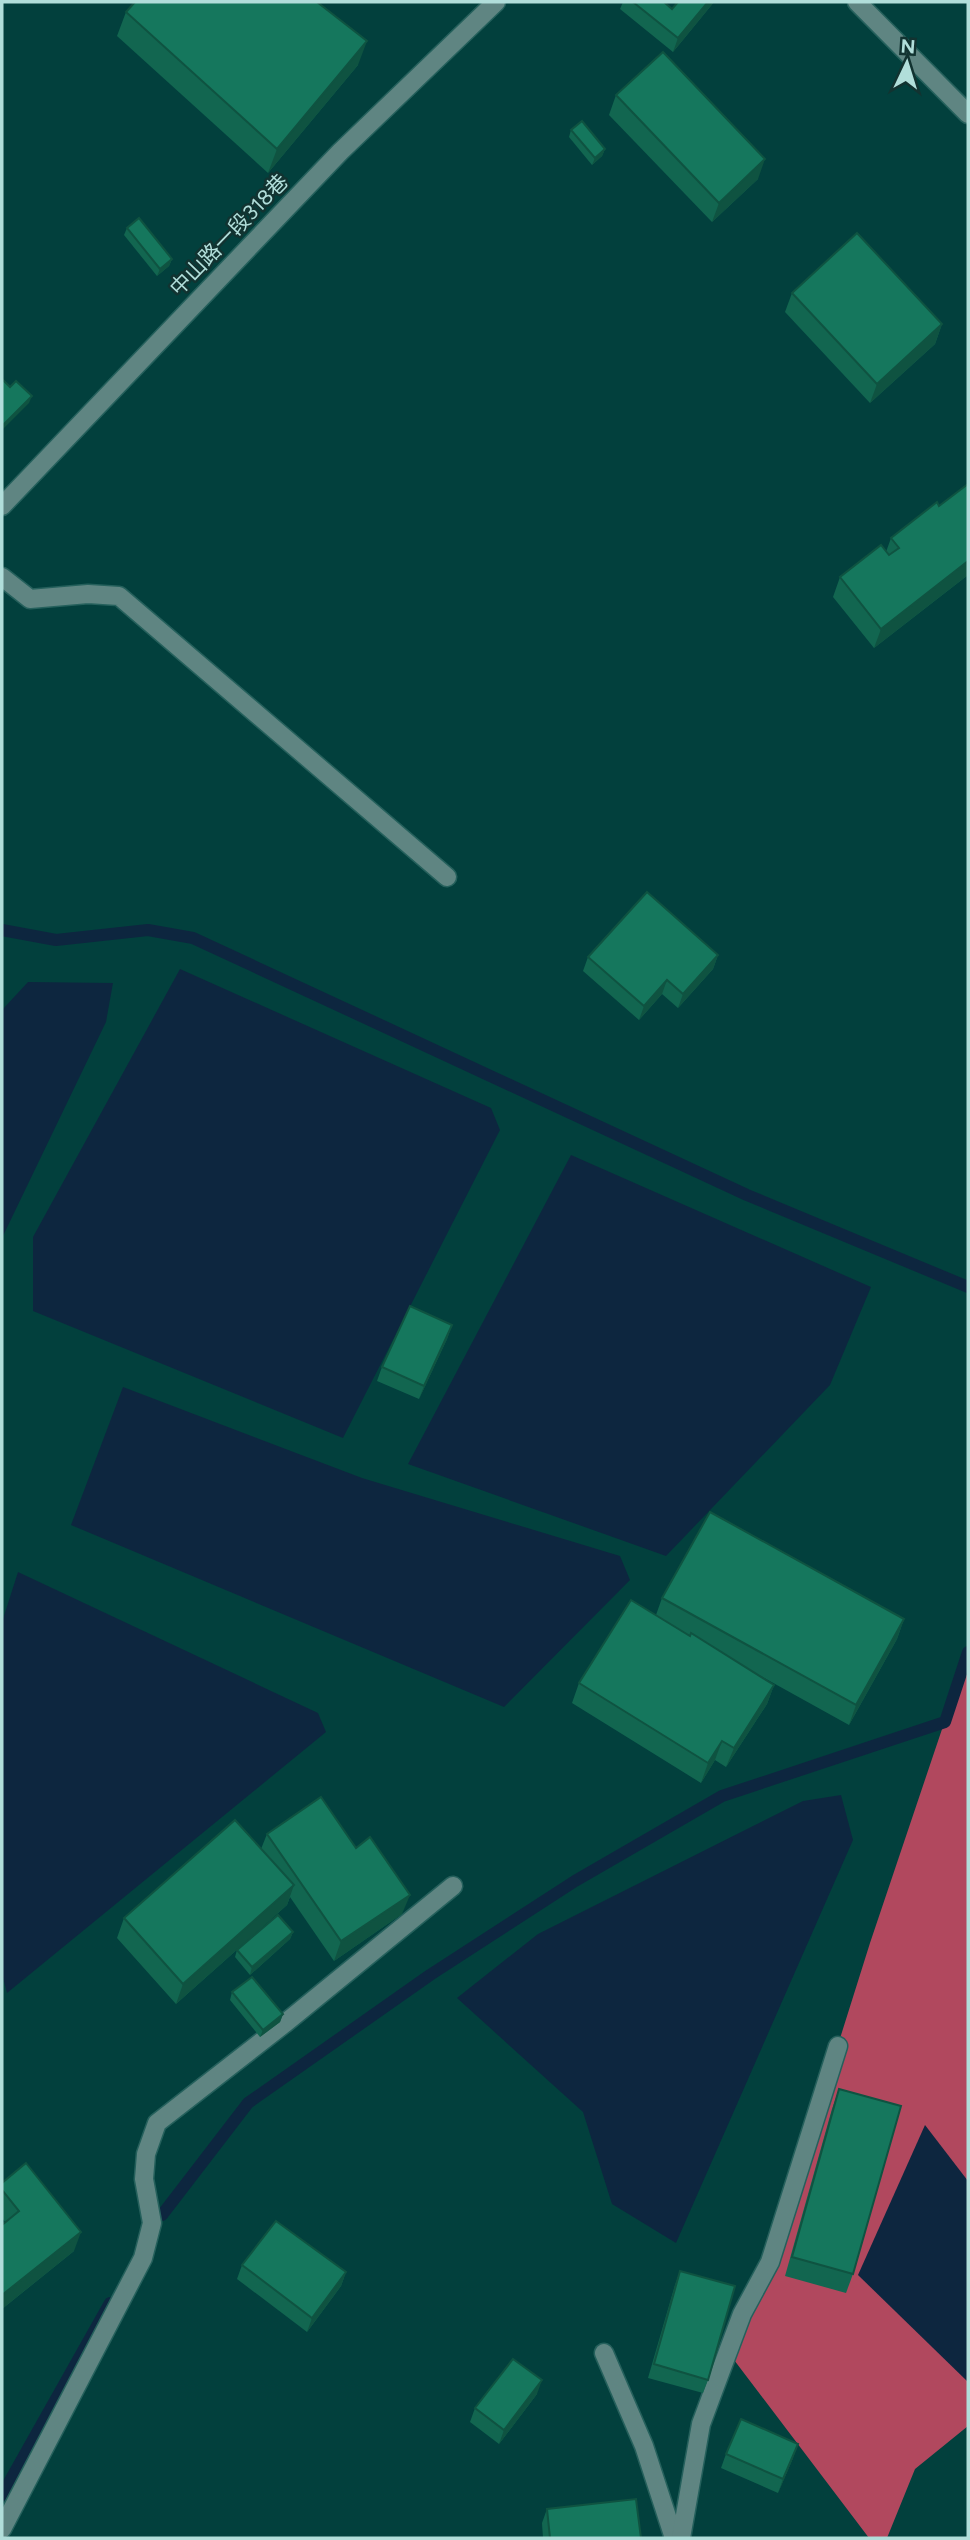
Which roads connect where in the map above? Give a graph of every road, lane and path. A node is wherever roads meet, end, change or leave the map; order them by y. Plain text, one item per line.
1 (496, 2) edge
2 (857, 2) edge
3 (968, 114) edge
4 (2, 506) edge
5 (2, 577) edge
6 (447, 877) dead end
7 (453, 1886) dead end
8 (838, 2046) dead end
9 (604, 2353) dead end
10 (2, 2529) edge
11 (674, 2538) edge
12 (681, 2538) edge

1 - 4 street, 中山路一段318巷
2 - 3 street
5 - 6 street
7 - 10 street
8 - 12 street
9 - 11 street

